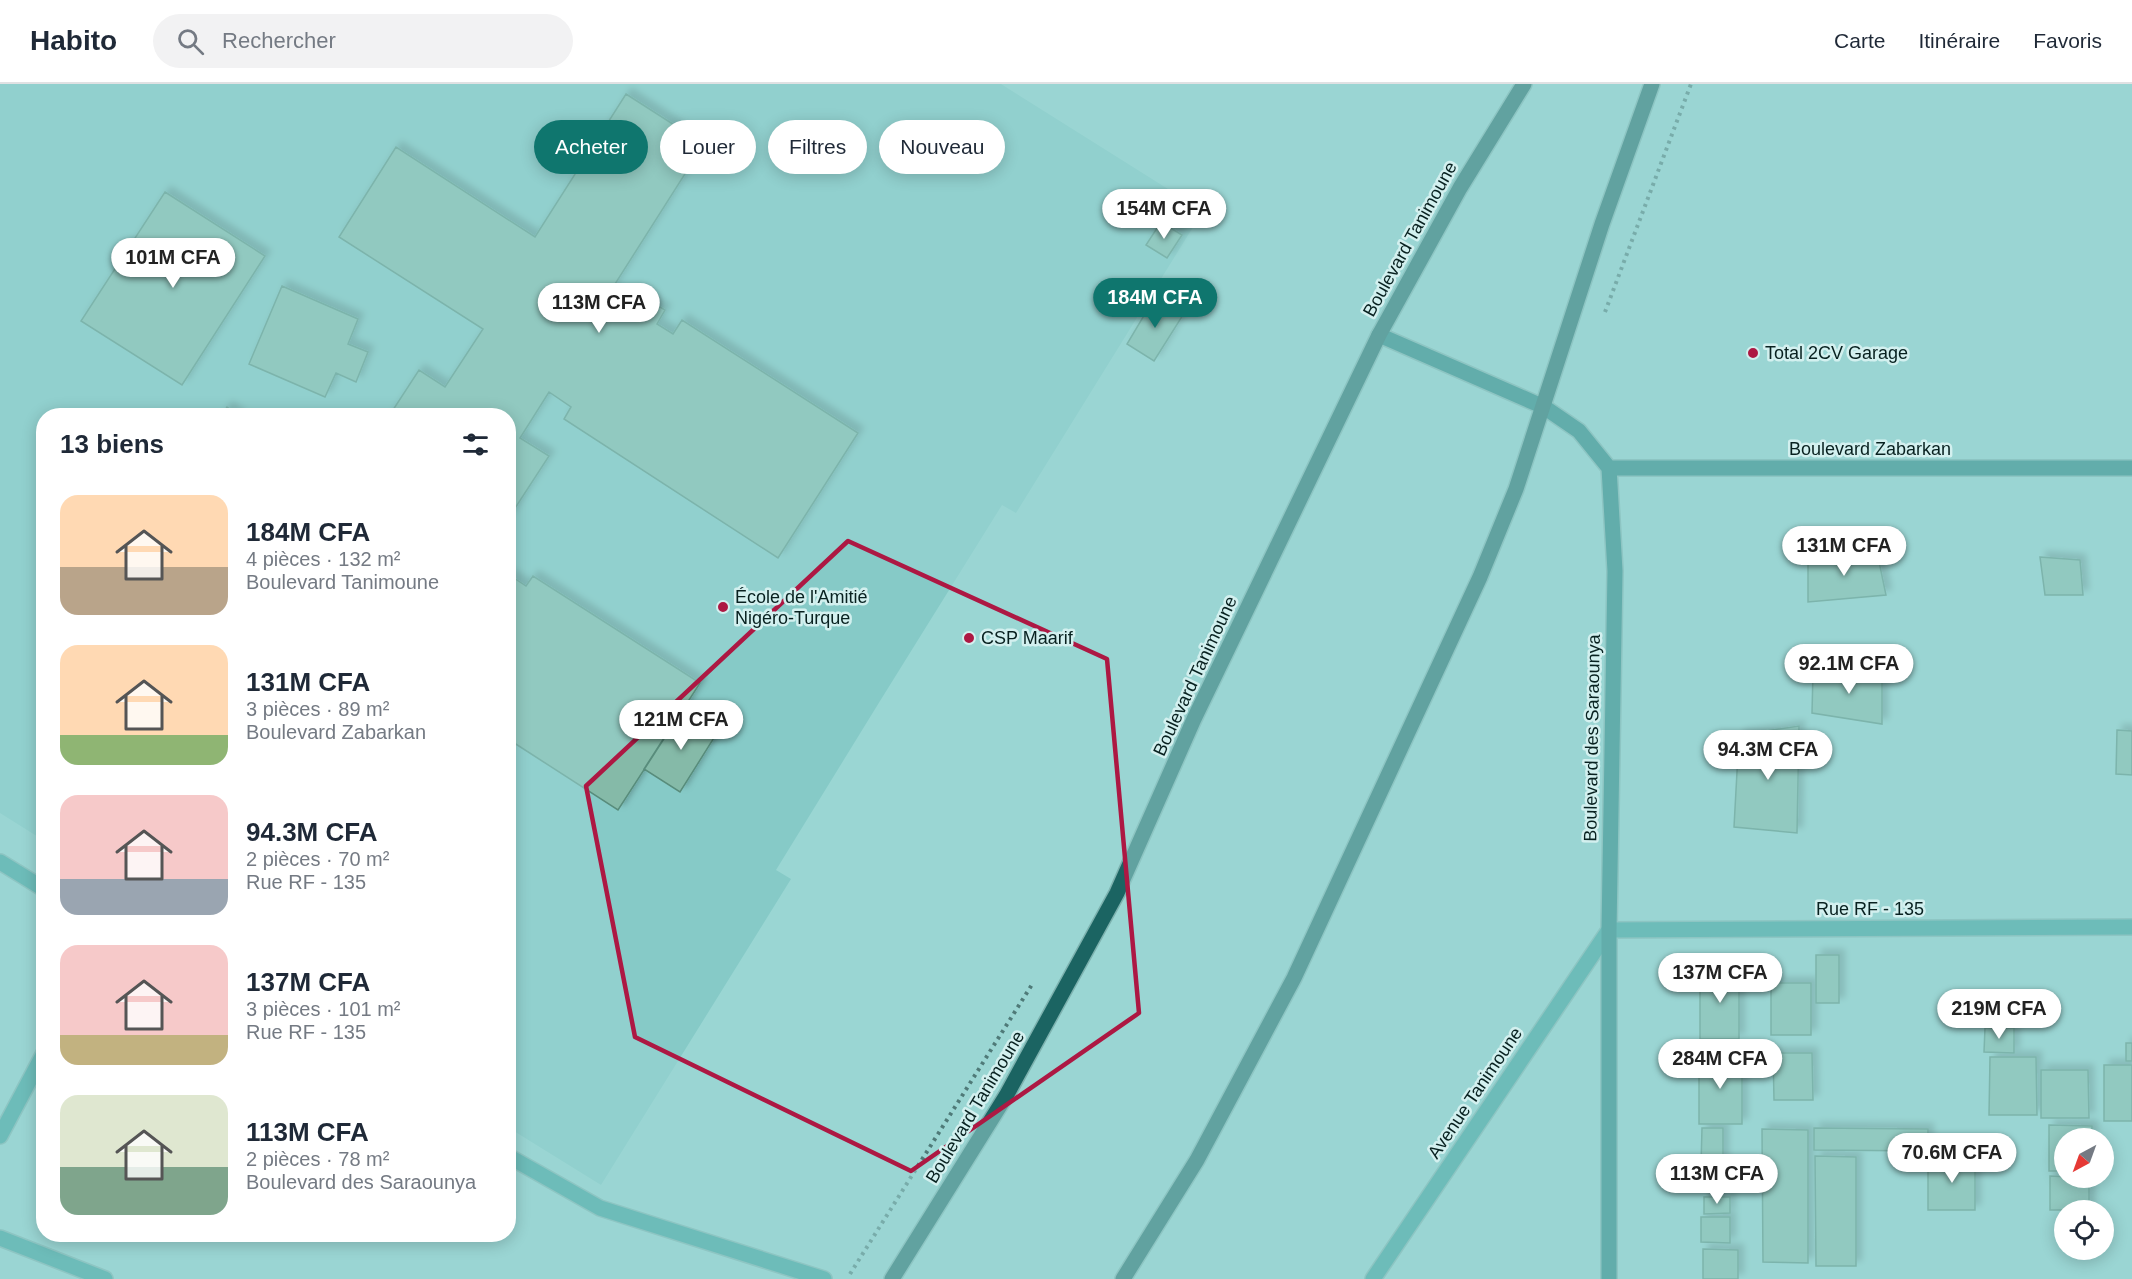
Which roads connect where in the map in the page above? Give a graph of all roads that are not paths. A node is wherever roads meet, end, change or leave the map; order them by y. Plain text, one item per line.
1 (1524, 84) edge
2 (1652, 84) edge
3 (1378, 335) junction
4 (1544, 407) junction
5 (1609, 468) junction
6 (2132, 468) edge
7 (0, 862) edge
8 (36, 884) edge
9 (2132, 927) edge
10 (1609, 930) junction
11 (36, 1068) edge
12 (0, 1136) edge
13 (516, 1161) edge
14 (0, 1238) edge
15 (105, 1279) edge
16 (824, 1279) edge
17 (892, 1279) edge
18 (1123, 1279) edge
19 (1373, 1279) edge
20 (1609, 1279) edge

1 - 3 main road, Boulevard Tanimoune
2 - 4 main road
3 - 4 main road
3 - 17 main road, Boulevard Tanimoune
4 - 5 main road
4 - 18 main road
5 - 6 main road, Boulevard Zabarkan
5 - 10 main road, Boulevard des Saraounya
7 - 8 street
9 - 10 street, Rue RF - 135
10 - 19 street, Avenue Tanimoune
10 - 20 main road, Boulevard des Saraounya
11 - 12 street
13 - 16 street
14 - 15 street

